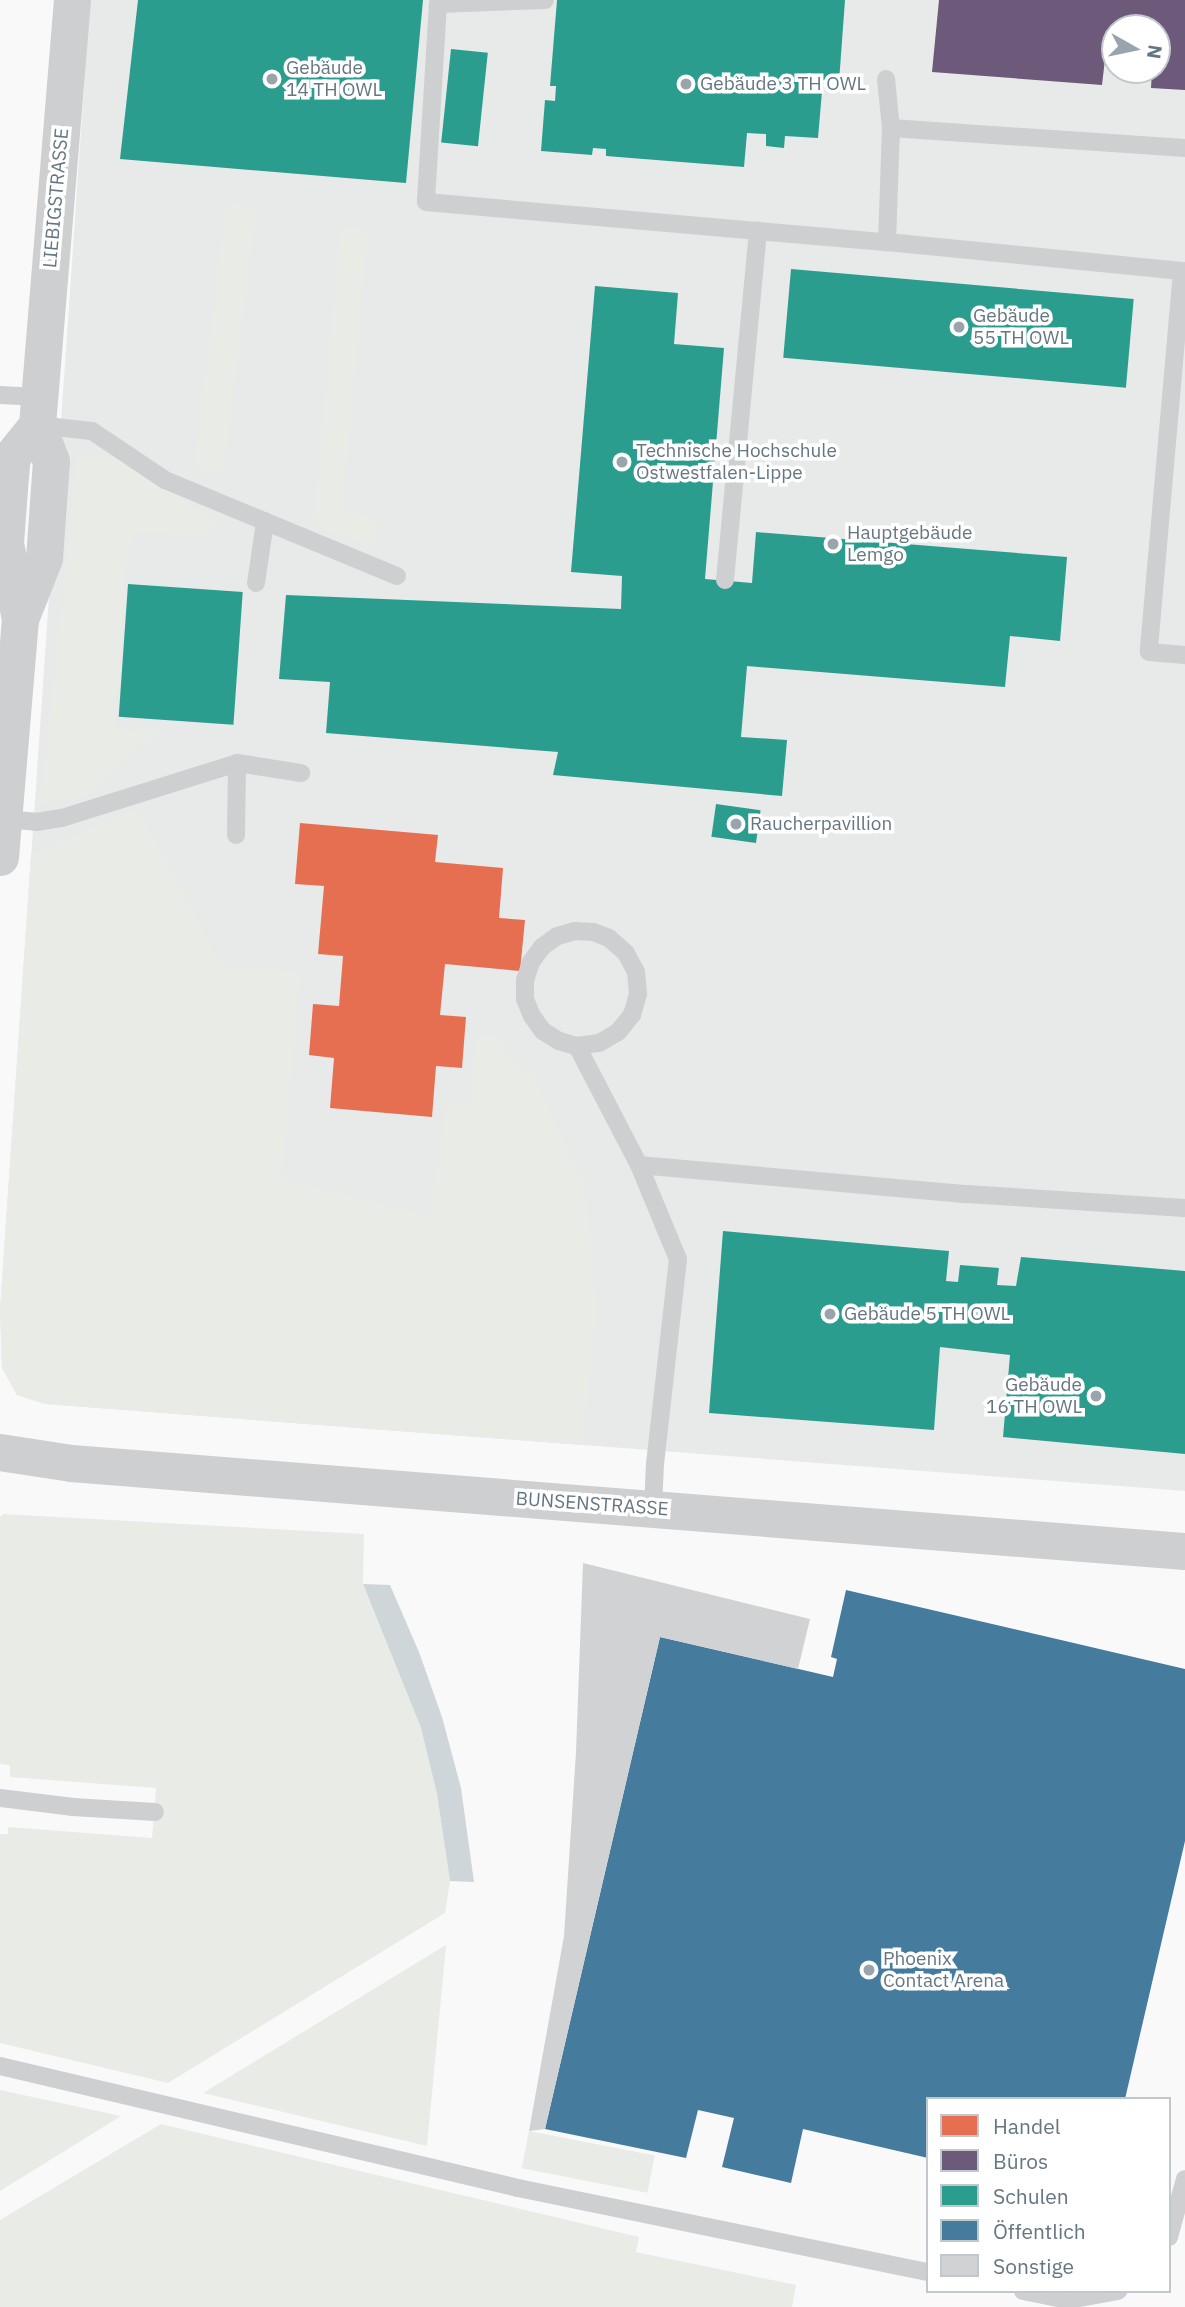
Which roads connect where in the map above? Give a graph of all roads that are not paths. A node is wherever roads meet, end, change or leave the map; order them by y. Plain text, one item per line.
1 (72, 0) edge
2 (545, 0) edge
3 (886, 79) dead end
4 (891, 128) junction
5 (1185, 148) edge
6 (758, 230) junction
7 (887, 242) junction
8 (1184, 271) edge
9 (0, 395) edge
10 (38, 411) junction
11 (265, 522) junction
12 (397, 576) dead end
13 (725, 580) dead end
14 (256, 583) dead end
15 (1185, 654) edge
16 (4, 750) edge
17 (237, 763) junction
18 (301, 773) dead end
19 (4, 819) junction
20 (236, 835) dead end
21 (0, 857) edge
22 (577, 1046) junction
23 (639, 1165) junction
24 (1185, 1208) edge
25 (0, 1452) edge
26 (653, 1509) junction
27 (1185, 1551) edge
28 (0, 1798) edge
29 (155, 1812) dead end
30 (0, 2066) edge
31 (1185, 2179) edge
32 (1171, 2230) edge
33 (926, 2272) edge
34 (1030, 2293) edge
35 (1110, 2293) edge
36 (1067, 2304) edge

1 - 10 street, LIEBIGSTRASSE
2 - 6 lane
3 - 4 lane
4 - 5 lane
4 - 7 lane
6 - 7 lane
6 - 13 lane
7 - 8 lane
8 - 15 lane
9 - 10 lane
10 - 11 lane
10 - 16 street, LIEBIGSTRASSE
11 - 12 lane
11 - 14 lane
16 - 19 street, LIEBIGSTRASSE
17 - 18 lane
17 - 19 lane
17 - 20 lane
19 - 21 street, LIEBIGSTRASSE
22 - 22 lane
22 - 23 lane
23 - 24 lane
23 - 26 lane
25 - 26 street, BUNSENSTRASSE
26 - 27 street, BUNSENSTRASSE
28 - 29 lane
30 - 33 lane
31 - 32 lane
34 - 36 lane
35 - 36 lane

